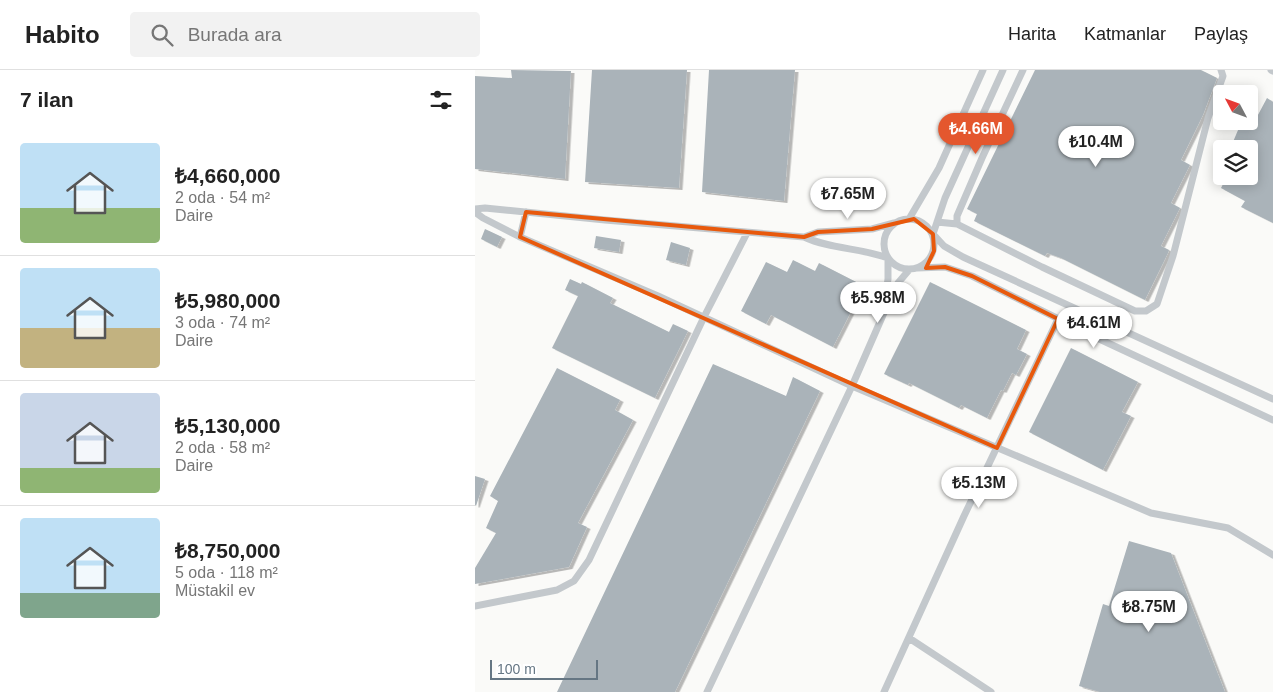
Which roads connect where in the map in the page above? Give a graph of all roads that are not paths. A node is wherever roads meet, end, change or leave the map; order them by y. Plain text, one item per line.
1 (1003, 70) edge
2 (1023, 70) edge
3 (1221, 70) edge
4 (981, 71) edge
5 (475, 211) edge
6 (526, 212) junction
7 (909, 219) junction
8 (898, 222) junction
9 (937, 222) junction
10 (957, 224) junction
11 (747, 233) junction
12 (933, 234) junction
13 (804, 236) junction
14 (519, 237) junction
15 (888, 258) junction
16 (917, 268) junction
17 (909, 270) junction
18 (883, 315) junction
19 (704, 317) junction
20 (1059, 319) junction
21 (853, 386) junction
22 (1273, 399) edge
23 (1273, 420) edge
24 (997, 448) junction
25 (1273, 555) edge
26 (475, 606) edge
27 (909, 638) junction
28 (707, 692) edge
29 (883, 692) edge
30 (991, 692) edge

1 - 9 street
2 - 10 street
3 - 10 street
4 - 7 street
5 - 6 street
5 - 14 street
6 - 11 street
6 - 14 street
7 - 8 street
7 - 12 street
8 - 13 street
8 - 15 street
9 - 10 street
9 - 12 street
11 - 13 street
11 - 19 street
12 - 16 street
12 - 22 street
13 - 15 street
14 - 19 street
15 - 17 street
15 - 18 street
16 - 17 street
16 - 20 street
17 - 18 street
18 - 21 street
19 - 21 street
19 - 26 street
20 - 23 street
20 - 24 street
21 - 24 street
21 - 28 street
24 - 25 street
24 - 27 street
27 - 29 street
27 - 30 street

